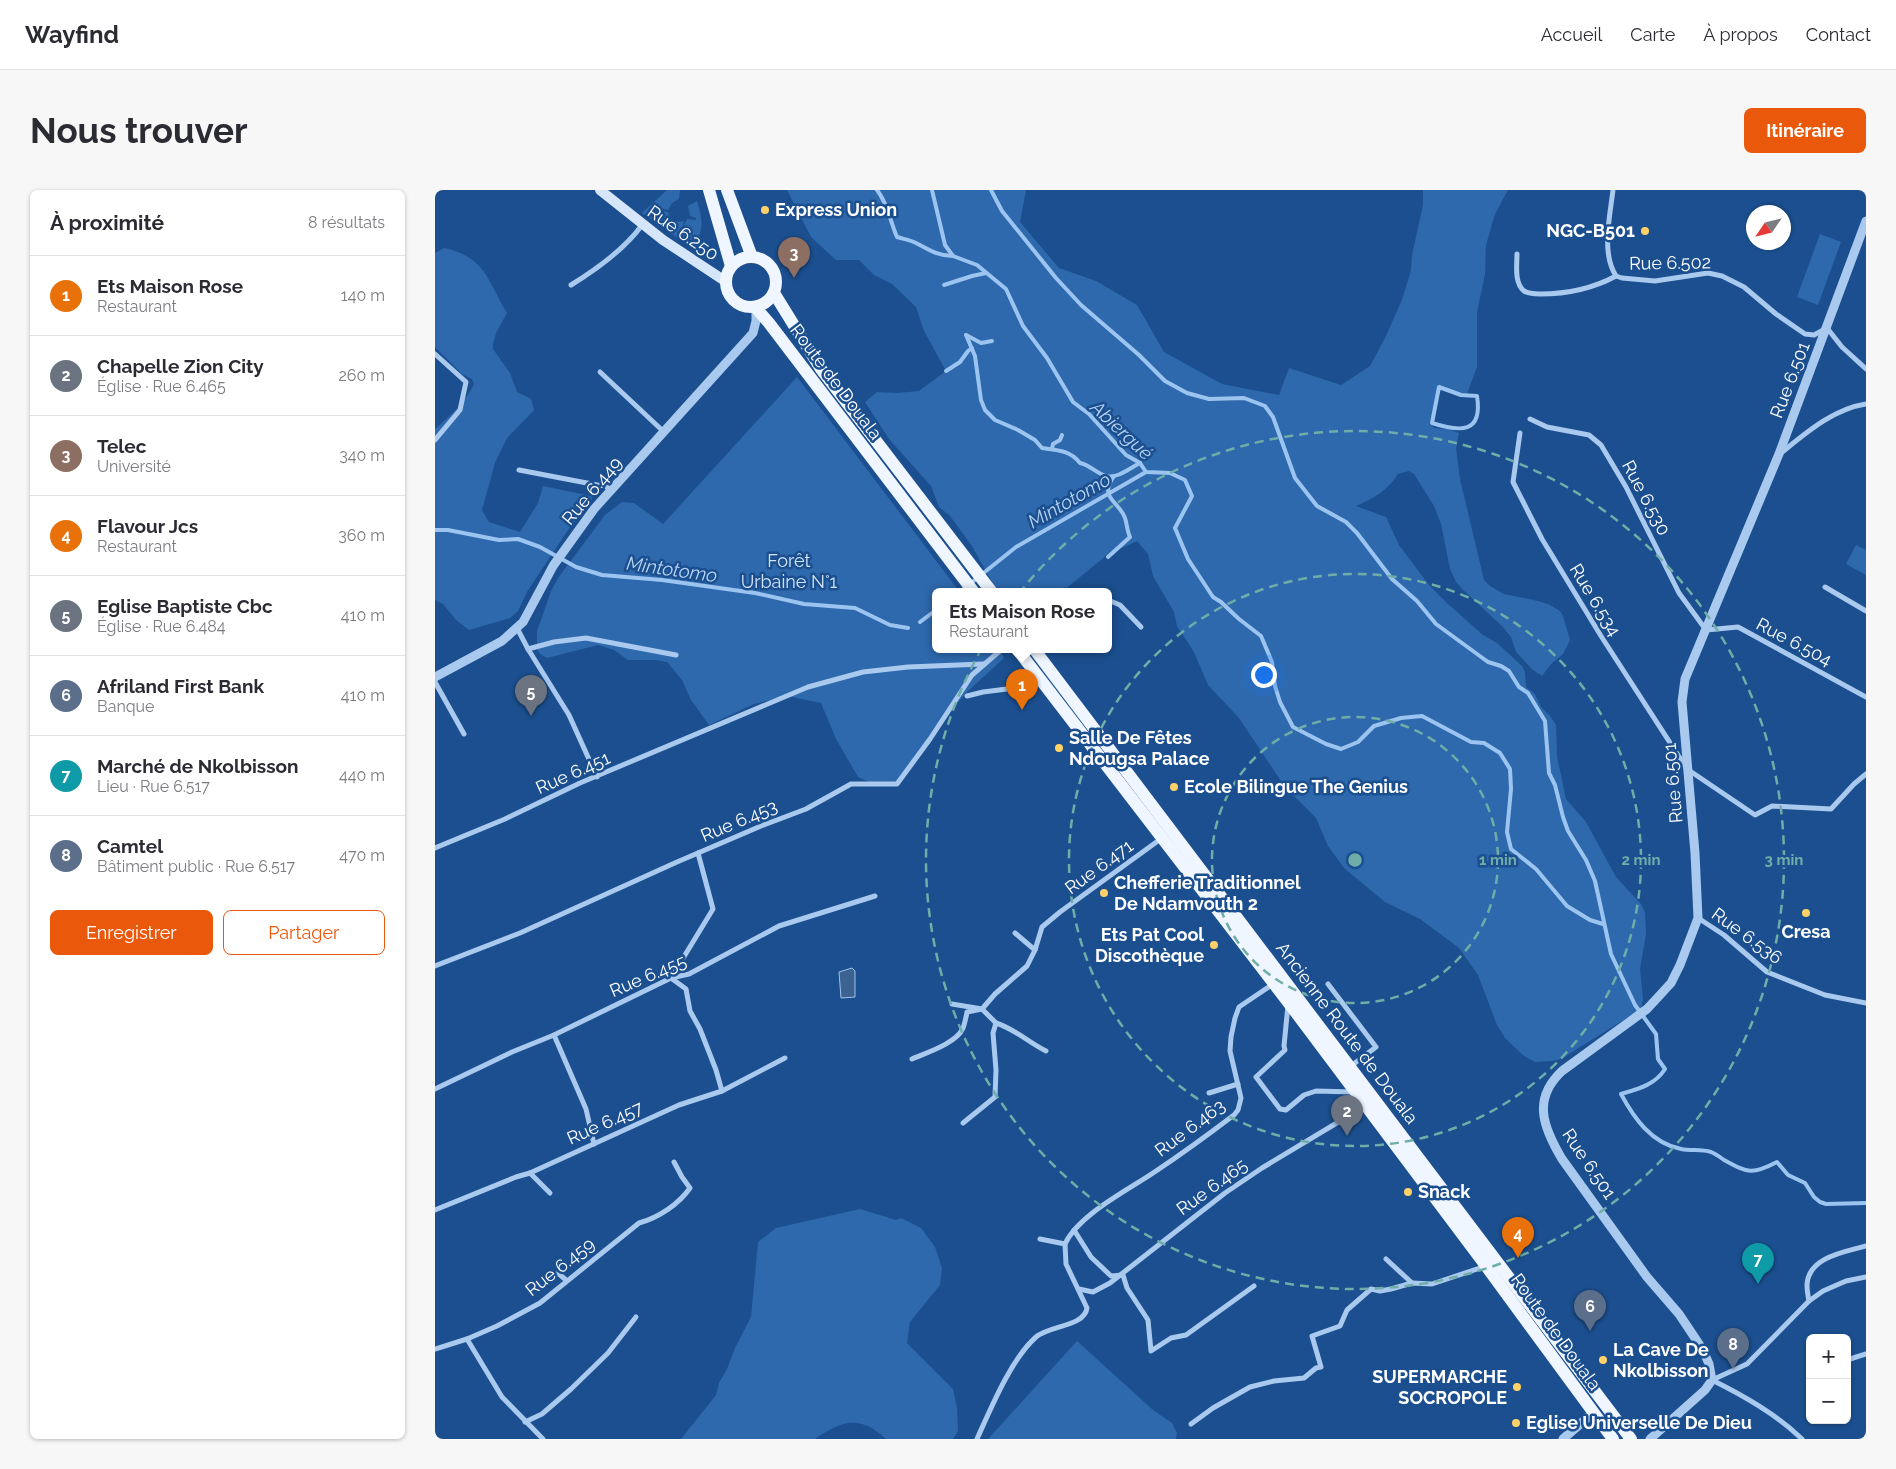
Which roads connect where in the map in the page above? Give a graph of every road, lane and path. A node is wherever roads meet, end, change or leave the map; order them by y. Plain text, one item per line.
1 (600, 190) edge
2 (709, 190) edge
3 (727, 190) edge
4 (1613, 190) edge
5 (1866, 221) edge
6 (642, 224) junction
7 (1517, 254) dead end
8 (752, 257) junction
9 (731, 266) junction
10 (1616, 276) junction
11 (725, 281) junction
12 (571, 285) dead end
13 (774, 293) junction
14 (756, 308) junction
15 (1827, 328) junction
16 (435, 354) edge
17 (1866, 369) edge
18 (600, 372) dead end
19 (1866, 404) edge
20 (1530, 419) dead end
21 (664, 432) junction
22 (1520, 433) dead end
23 (435, 440) edge
24 (1779, 454) junction
25 (519, 470) dead end
26 (613, 488) junction
27 (978, 575) junction
28 (970, 587) edge
29 (1825, 587) dead end
30 (988, 588) edge
31 (1112, 602) edge
32 (1866, 611) edge
33 (1141, 627) dead end
34 (517, 628) junction
35 (1706, 630) junction
36 (528, 649) junction
37 (997, 653) edge
38 (1020, 653) edge
39 (1037, 653) edge
40 (676, 655) dead end
41 (983, 664) junction
42 (1032, 668) junction
43 (435, 677) edge
44 (435, 682) edge
45 (967, 696) dead end
46 (1866, 697) edge
47 (464, 734) dead end
48 (1687, 769) junction
49 (1866, 774) edge
50 (597, 777) junction
51 (1162, 838) junction
52 (435, 848) edge
53 (698, 853) junction
54 (875, 896) dead end
55 (1698, 918) junction
56 (1015, 933) dead end
57 (1035, 950) junction
58 (435, 966) edge
59 (671, 978) junction
60 (1273, 983) junction
61 (1328, 984) dead end
62 (1288, 1002) junction
63 (1866, 1003) edge
64 (952, 1004) dead end
65 (982, 1009) junction
66 (996, 1023) junction
67 (554, 1036) junction
68 (1046, 1051) dead end
69 (785, 1058) dead end
70 (911, 1059) dead end
71 (1351, 1067) junction
72 (1238, 1084) junction
73 (435, 1089) edge
74 (723, 1091) junction
75 (1355, 1092) junction
76 (1209, 1093) dead end
77 (1365, 1106) junction
78 (963, 1123) dead end
79 (594, 1144) junction
80 (675, 1162) dead end
81 (530, 1173) junction
82 (550, 1193) dead end
83 (435, 1210) edge
84 (1074, 1230) junction
85 (1040, 1239) dead end
86 (1065, 1244) junction
87 (1866, 1246) edge
88 (1386, 1259) dead end
89 (1486, 1266) junction
90 (552, 1274) dead end
91 (1123, 1275) junction
92 (1866, 1277) edge
93 (566, 1280) junction
94 (1412, 1283) junction
95 (1254, 1286) dead end
96 (1079, 1289) junction
97 (1809, 1300) junction
98 (636, 1317) dead end
99 (467, 1339) junction
100 (435, 1349) edge
101 (1866, 1354) edge
102 (1851, 1359) edge
103 (1712, 1380) junction
104 (1594, 1412) junction
105 (525, 1422) junction
106 (1191, 1424) dead end
107 (543, 1439) edge
108 (977, 1439) edge
109 (1563, 1439) edge
110 (1613, 1439) edge
111 (1631, 1439) edge
112 (1650, 1439) edge
113 (1801, 1439) edge

1 - 6 main road, Rue 6.250
2 - 9 main road
3 - 8 main road
4 - 10 street, Rue 6.502
5 - 15 street, Rue 6.501
6 - 11 main road, Rue 6.250
6 - 12 street
7 - 10 street
8 - 9 main road
8 - 13 main road
9 - 11 main road
10 - 15 street, Rue 6.502
11 - 14 main road
13 - 14 main road
13 - 27 main road
14 - 21 street, Rue 6.449
14 - 28 main road, Route de Douala
15 - 17 street
15 - 24 street, Rue 6.501
16 - 23 street
18 - 21 street
19 - 24 street
20 - 35 street, Rue 6.530
21 - 26 street, Rue 6.449
22 - 48 street, Rue 6.534
24 - 35 street, Rue 6.501
25 - 26 street
26 - 34 street, Rue 6.449
27 - 28 main road
27 - 30 main road
29 - 32 street
31 - 33 street
34 - 36 street
34 - 43 street, Rue 6.449
35 - 46 street, Rue 6.504
35 - 48 street, Rue 6.501
36 - 40 street
36 - 50 street
37 - 41 street, Rue 6.453
38 - 42 main road, Route de Douala
39 - 71 main road, Ancienne Route de Douala
41 - 50 street, Rue 6.451
41 - 53 street, Rue 6.453
42 - 45 street
42 - 51 main road, Route de Douala
44 - 47 street
48 - 49 street
48 - 55 street, Rue 6.501
50 - 52 street, Rue 6.451
51 - 57 street, Rue 6.471
51 - 60 main road, Route de Douala
53 - 58 street, Rue 6.453
53 - 59 street
54 - 59 street, Rue 6.455
55 - 63 street, Rue 6.536
55 - 103 street, Rue 6.501
56 - 57 street
57 - 65 street, Rue 6.471
59 - 67 street, Rue 6.455
59 - 74 street
60 - 62 main road, Route de Douala
60 - 72 street, Rue 6.463
61 - 71 street
62 - 75 main road, Route de Douala
62 - 75 street
64 - 65 street
65 - 66 street
65 - 70 street, Rue 6.471
66 - 68 street
66 - 78 street
67 - 73 street, Rue 6.455
67 - 79 street
69 - 74 street, Rue 6.457
71 - 111 main road, Ancienne Route de Douala
72 - 76 street
72 - 84 street, Rue 6.463
74 - 79 street, Rue 6.457
75 - 77 main road, Route de Douala
77 - 89 main road, Route de Douala
77 - 91 street, Rue 6.465
79 - 81 street, Rue 6.457
80 - 93 street, Rue 6.459
81 - 82 street
81 - 83 street, Rue 6.457
84 - 86 street, Rue 6.463
84 - 91 street
85 - 86 street
86 - 96 street
87 - 97 street
88 - 94 street
89 - 94 street
89 - 104 main road, Route de Douala
90 - 93 street
91 - 95 street
91 - 96 street, Rue 6.465
92 - 97 street
93 - 99 street, Rue 6.459
94 - 106 street
96 - 108 street
97 - 103 street
98 - 105 street
99 - 100 street, Rue 6.459
99 - 105 street
101 - 102 street
103 - 112 street
103 - 113 street
104 - 109 street
104 - 110 main road, Route de Douala
105 - 107 street

